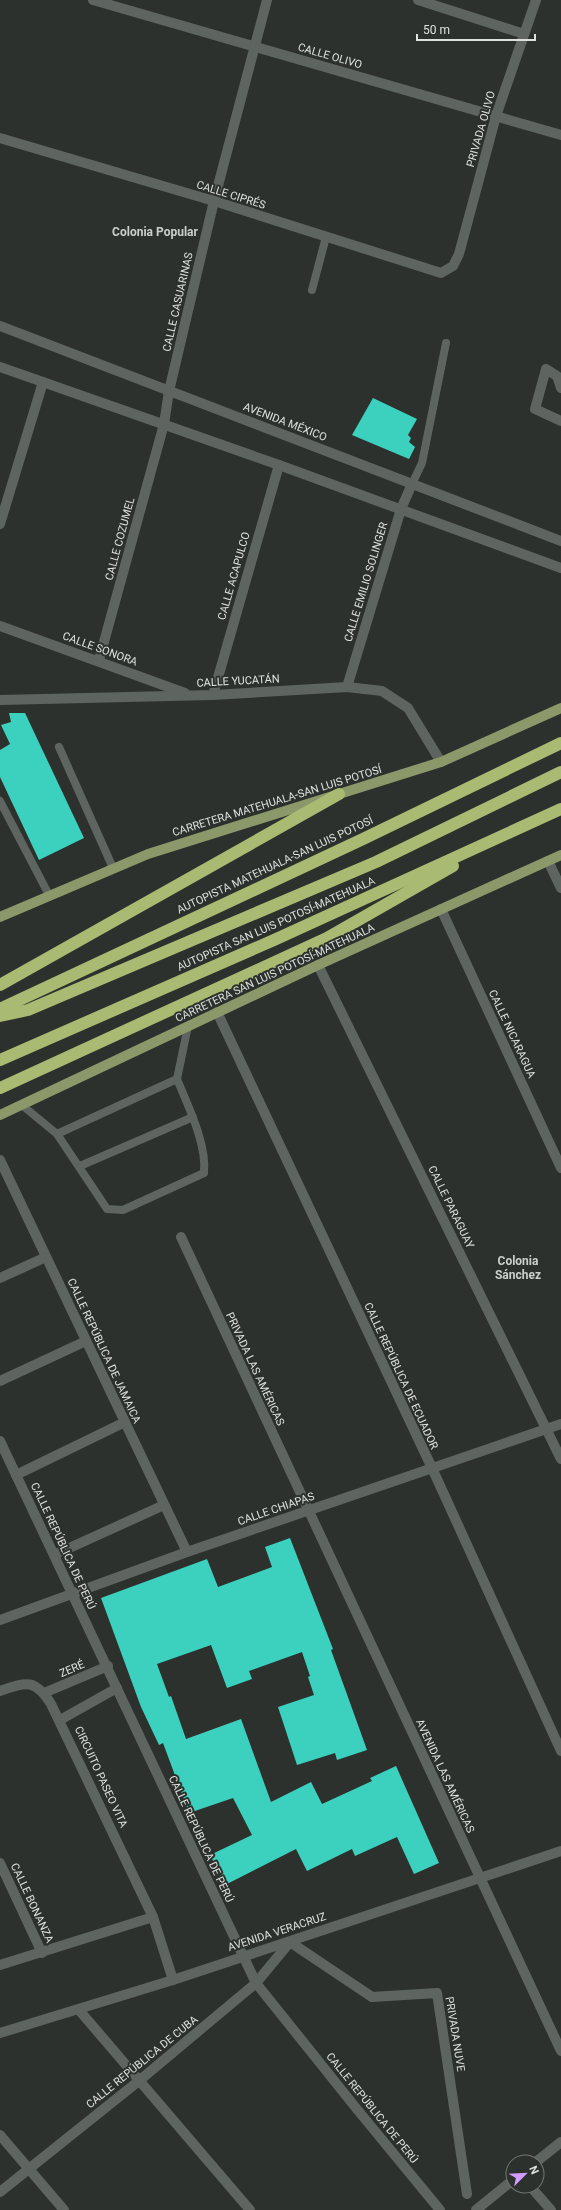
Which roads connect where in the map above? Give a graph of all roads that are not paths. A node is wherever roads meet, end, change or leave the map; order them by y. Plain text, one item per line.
1 (93, 0) edge
2 (267, 0) edge
3 (418, 0) edge
4 (536, 0) edge
5 (524, 34) junction
6 (255, 47) junction
7 (496, 116) junction
8 (561, 135) edge
9 (0, 138) edge
10 (214, 202) junction
11 (326, 237) junction
12 (452, 266) joint
13 (312, 290) dead end
14 (0, 326) edge
15 (446, 343) dead end
16 (0, 367) edge
17 (43, 382) junction
18 (561, 388) edge
19 (169, 390) junction
20 (561, 421) edge
21 (164, 424) junction
22 (279, 465) junction
23 (412, 484) junction
24 (401, 509) junction
25 (0, 524) edge
26 (561, 541) edge
27 (561, 568) edge
28 (0, 626) edge
29 (98, 660) junction
30 (347, 687) junction
31 (213, 694) junction
32 (190, 695) junction
33 (0, 700) edge
34 (561, 708) edge
35 (561, 743) edge
36 (59, 747) dead end
37 (441, 762) junction
38 (561, 772) edge
39 (339, 794) junction
40 (0, 801) edge
41 (561, 809) edge
42 (518, 829) junction
43 (561, 855) edge
44 (548, 861) junction
45 (113, 868) junction
46 (561, 888) edge
47 (49, 895) junction
48 (441, 909) junction
49 (0, 917) edge
50 (318, 965) junction
51 (0, 985) edge
52 (0, 1009) edge
53 (217, 1012) junction
54 (0, 1016) edge
55 (188, 1026) junction
56 (0, 1060) edge
57 (177, 1079) junction
58 (0, 1088) edge
59 (23, 1106) junction
60 (0, 1115) edge
61 (193, 1117) junction
62 (57, 1134) junction
63 (0, 1160) edge
64 (80, 1166) junction
65 (561, 1168) edge
66 (181, 1237) dead end
67 (46, 1257) junction
68 (0, 1278) edge
69 (86, 1340) junction
70 (0, 1381) edge
71 (125, 1422) junction
72 (561, 1424) edge
73 (547, 1429) junction
74 (0, 1441) edge
75 (561, 1459) edge
76 (432, 1468) junction
77 (16, 1475) junction
78 (164, 1505) junction
79 (308, 1511) junction
80 (186, 1552) junction
81 (54, 1555) junction
82 (72, 1592) junction
83 (0, 1620) edge
84 (108, 1666) junction
85 (117, 1688) junction
86 (0, 1691) edge
87 (44, 1693) junction
88 (60, 1720) junction
89 (561, 1751) edge
90 (561, 1851) edge
91 (0, 1863) edge
92 (479, 1878) junction
93 (153, 1917) junction
94 (290, 1942) junction
95 (42, 1953) junction
96 (243, 1956) junction
97 (0, 1965) edge
98 (173, 1980) junction
99 (256, 1983) junction
100 (79, 2010) junction
101 (0, 2033) edge
102 (561, 2051) edge
103 (140, 2080) junction
104 (0, 2135) edge
105 (561, 2142) edge
106 (545, 2155) edge
107 (28, 2168) junction
108 (505, 2186) edge
109 (0, 2192) edge
110 (467, 2194) dead end
111 (537, 2194) edge
112 (64, 2210) edge
113 (250, 2210) edge
114 (440, 2210) edge
115 (476, 2210) edge
116 (551, 2210) edge

1 - 6 street, CALLE OLIVO
2 - 6 street, CALLE CASUARINAS
3 - 5 street
4 - 5 street, PRIVADA OLIVO
5 - 7 street, PRIVADA OLIVO
6 - 7 street, CALLE OLIVO
6 - 10 street, CALLE CASUARINAS
7 - 8 street, CALLE OLIVO
7 - 12 street, PRIVADA OLIVO
9 - 10 street, CALLE CIPRÉS
10 - 11 street, CALLE CIPRÉS
10 - 19 street, CALLE CASUARINAS
11 - 12 street, CALLE CIPRÉS
11 - 13 lane
14 - 19 street, AVENIDA MÉXICO
15 - 23 lane
16 - 17 street
17 - 21 street
17 - 25 street
18 - 20 street
19 - 21 street, CALLE CASUARINAS
19 - 23 street, AVENIDA MÉXICO
21 - 22 street
21 - 29 street, CALLE COZUMEL
22 - 24 street
22 - 31 street, CALLE ACAPULCO
23 - 24 street, CALLE EMILIO SOLINGER
23 - 26 street, AVENIDA MÉXICO
24 - 27 street
24 - 30 street, CALLE EMILIO SOLINGER
28 - 29 street, CALLE SONORA
29 - 32 street, CALLE SONORA
30 - 31 street, CALLE YUCATÁN
30 - 37 street, CALLE YUCATÁN
31 - 32 street, CALLE YUCATÁN
32 - 33 street, CALLE YUCATÁN
34 - 37 main road, CARRETERA MATEHUALA-SAN LUIS POTOSÍ
35 - 52 highway, AUTOPISTA MATEHUALA-SAN LUIS POTOSÍ
36 - 45 lane
37 - 39 main road, CARRETERA MATEHUALA-SAN LUIS POTOSÍ
38 - 54 highway
39 - 45 main road, CARRETERA MATEHUALA-SAN LUIS POTOSÍ
39 - 51 highway
40 - 47 lane
41 - 42 highway, AUTOPISTA SAN LUIS POTOSÍ-MATEHUALA
42 - 56 highway, AUTOPISTA SAN LUIS POTOSÍ-MATEHUALA
42 - 58 highway
43 - 44 main road, CARRETERA SAN LUIS POTOSÍ-MATEHUALA
44 - 46 street
44 - 48 main road, CARRETERA SAN LUIS POTOSÍ-MATEHUALA
45 - 47 main road, CARRETERA MATEHUALA-SAN LUIS POTOSÍ
47 - 49 main road, CARRETERA MATEHUALA-SAN LUIS POTOSÍ
48 - 50 main road, CARRETERA SAN LUIS POTOSÍ-MATEHUALA
48 - 65 street, CALLE NICARAGUA
50 - 53 main road, CARRETERA SAN LUIS POTOSÍ-MATEHUALA
50 - 73 street, CALLE PARAGUAY
53 - 55 main road, CARRETERA SAN LUIS POTOSÍ-MATEHUALA
53 - 76 street, CALLE REPÚBLICA DE ECUADOR
55 - 57 lane
55 - 59 main road, CARRETERA SAN LUIS POTOSÍ-MATEHUALA
57 - 61 lane
57 - 62 lane
59 - 60 main road, CARRETERA SAN LUIS POTOSÍ-MATEHUALA
59 - 62 lane
61 - 64 lane
61 - 64 lane
62 - 64 lane
63 - 67 street, CALLE REPÚBLICA DE JAMAICA
66 - 79 street, PRIVADA LAS AMÉRICAS
67 - 68 street
67 - 69 street, CALLE REPÚBLICA DE JAMAICA
69 - 70 street
69 - 71 street, CALLE REPÚBLICA DE JAMAICA
71 - 77 street
71 - 78 street, CALLE REPÚBLICA DE JAMAICA
72 - 73 street, CALLE CHIAPAS
73 - 75 street, CALLE PARAGUAY
73 - 76 street, CALLE CHIAPAS
74 - 77 street, CALLE REPÚBLICA DE PERÚ
76 - 79 street, CALLE CHIAPAS
76 - 89 street, CALLE REPÚBLICA DE ECUADOR
77 - 81 street, CALLE REPÚBLICA DE PERÚ
78 - 80 street, CALLE REPÚBLICA DE JAMAICA
78 - 81 street
79 - 80 street, CALLE CHIAPAS
79 - 92 street, AVENIDA LAS AMÉRICAS
80 - 82 street, CALLE CHIAPAS
81 - 82 street, CALLE REPÚBLICA DE PERÚ
82 - 83 street, CALLE CHIAPAS
82 - 84 street, CALLE REPÚBLICA DE PERÚ
84 - 85 street, CALLE REPÚBLICA DE PERÚ
84 - 87 street, ZERÉ
85 - 88 street
85 - 96 street, CALLE REPÚBLICA DE PERÚ
86 - 87 street
87 - 88 street, CIRCUITO PASEO VITA
88 - 93 street, CIRCUITO PASEO VITA
90 - 92 street, AVENIDA VERACRUZ
91 - 95 street, CALLE BONANZA
92 - 94 street, AVENIDA VERACRUZ
92 - 102 street, AVENIDA LAS AMÉRICAS
93 - 95 street
93 - 98 street, CIRCUITO PASEO VITA
94 - 96 street, AVENIDA VERACRUZ
94 - 99 street, CALLE REPÚBLICA DE CUBA
94 - 110 street, PRIVADA NUVE
95 - 97 street
96 - 98 street, AVENIDA VERACRUZ
96 - 99 street, CALLE REPÚBLICA DE PERÚ
98 - 100 street, AVENIDA VERACRUZ
99 - 103 street, CALLE REPÚBLICA DE CUBA
99 - 114 street, CALLE REPÚBLICA DE PERÚ
100 - 101 street, AVENIDA VERACRUZ
100 - 103 street
103 - 107 street, CALLE REPÚBLICA DE CUBA
103 - 113 street
104 - 107 street
105 - 106 street
107 - 109 street, CALLE REPÚBLICA DE CUBA
107 - 112 street
108 - 115 street
111 - 116 street

